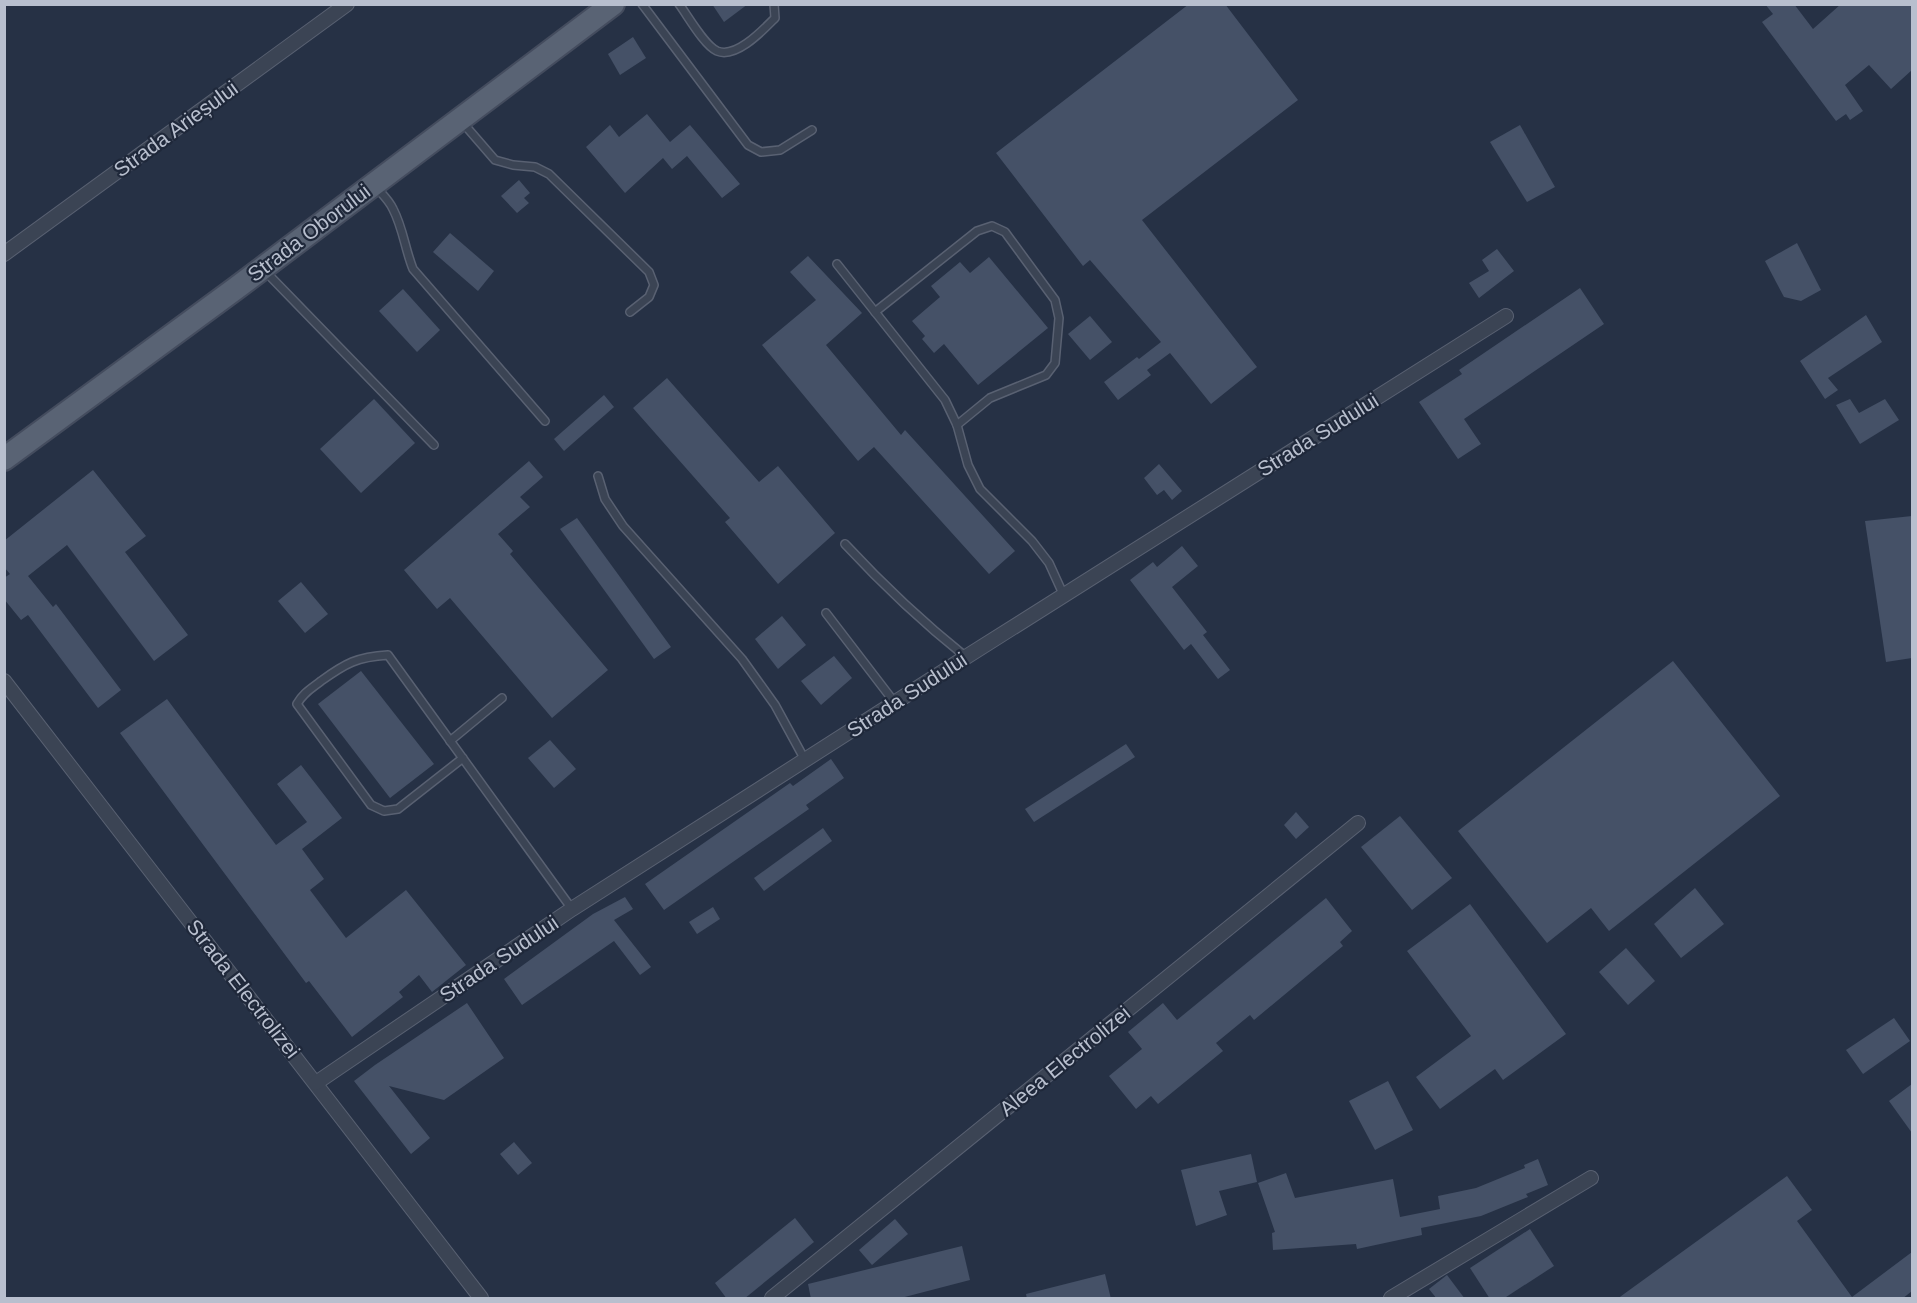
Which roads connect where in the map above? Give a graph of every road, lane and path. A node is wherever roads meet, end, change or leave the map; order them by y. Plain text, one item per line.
1 (347, 4) edge
2 (613, 4) edge
3 (642, 4) edge
4 (679, 4) edge
5 (774, 4) edge
6 (459, 118) junction
7 (813, 130) dead end
8 (374, 184) junction
9 (4, 254) edge
10 (837, 264) dead end
11 (262, 268) junction
12 (630, 312) dead end
13 (875, 312) junction
14 (1506, 316) dead end
15 (545, 421) dead end
16 (957, 425) junction
17 (434, 445) dead end
18 (4, 459) edge
19 (598, 476) dead end
20 (845, 544) dead end
21 (1064, 596) junction
22 (826, 613) dead end
23 (966, 657) junction
24 (4, 681) edge
25 (502, 698) dead end
26 (895, 702) junction
27 (450, 741) junction
28 (463, 758) junction
29 (805, 760) junction
30 (1358, 823) dead end
31 (572, 909) junction
32 (316, 1083) junction
33 (1591, 1178) dead end
34 (481, 1299) edge
35 (772, 1299) edge
36 (1391, 1299) edge

1 - 9 street, Strada Arieșului
2 - 6 main road, Strada Oborului
3 - 7 lane
4 - 5 lane
6 - 8 main road, Strada Oborului
6 - 12 lane
8 - 11 main road, Strada Oborului
8 - 15 lane
10 - 13 lane
11 - 17 lane
11 - 18 main road, Strada Oborului
13 - 16 lane
13 - 16 lane
14 - 21 street, Strada Sudului
16 - 21 lane
19 - 29 lane
20 - 23 lane
21 - 23 street, Strada Sudului
22 - 26 lane
23 - 26 street, Strada Sudului
24 - 32 street, Strada Electrolizei
25 - 27 lane
26 - 29 street, Strada Sudului
27 - 28 lane
27 - 28 lane
28 - 31 lane
29 - 31 street, Strada Sudului
30 - 35 street, Aleea Electrolizei
31 - 32 street, Strada Sudului
32 - 34 street, Strada Electrolizei
33 - 36 street

